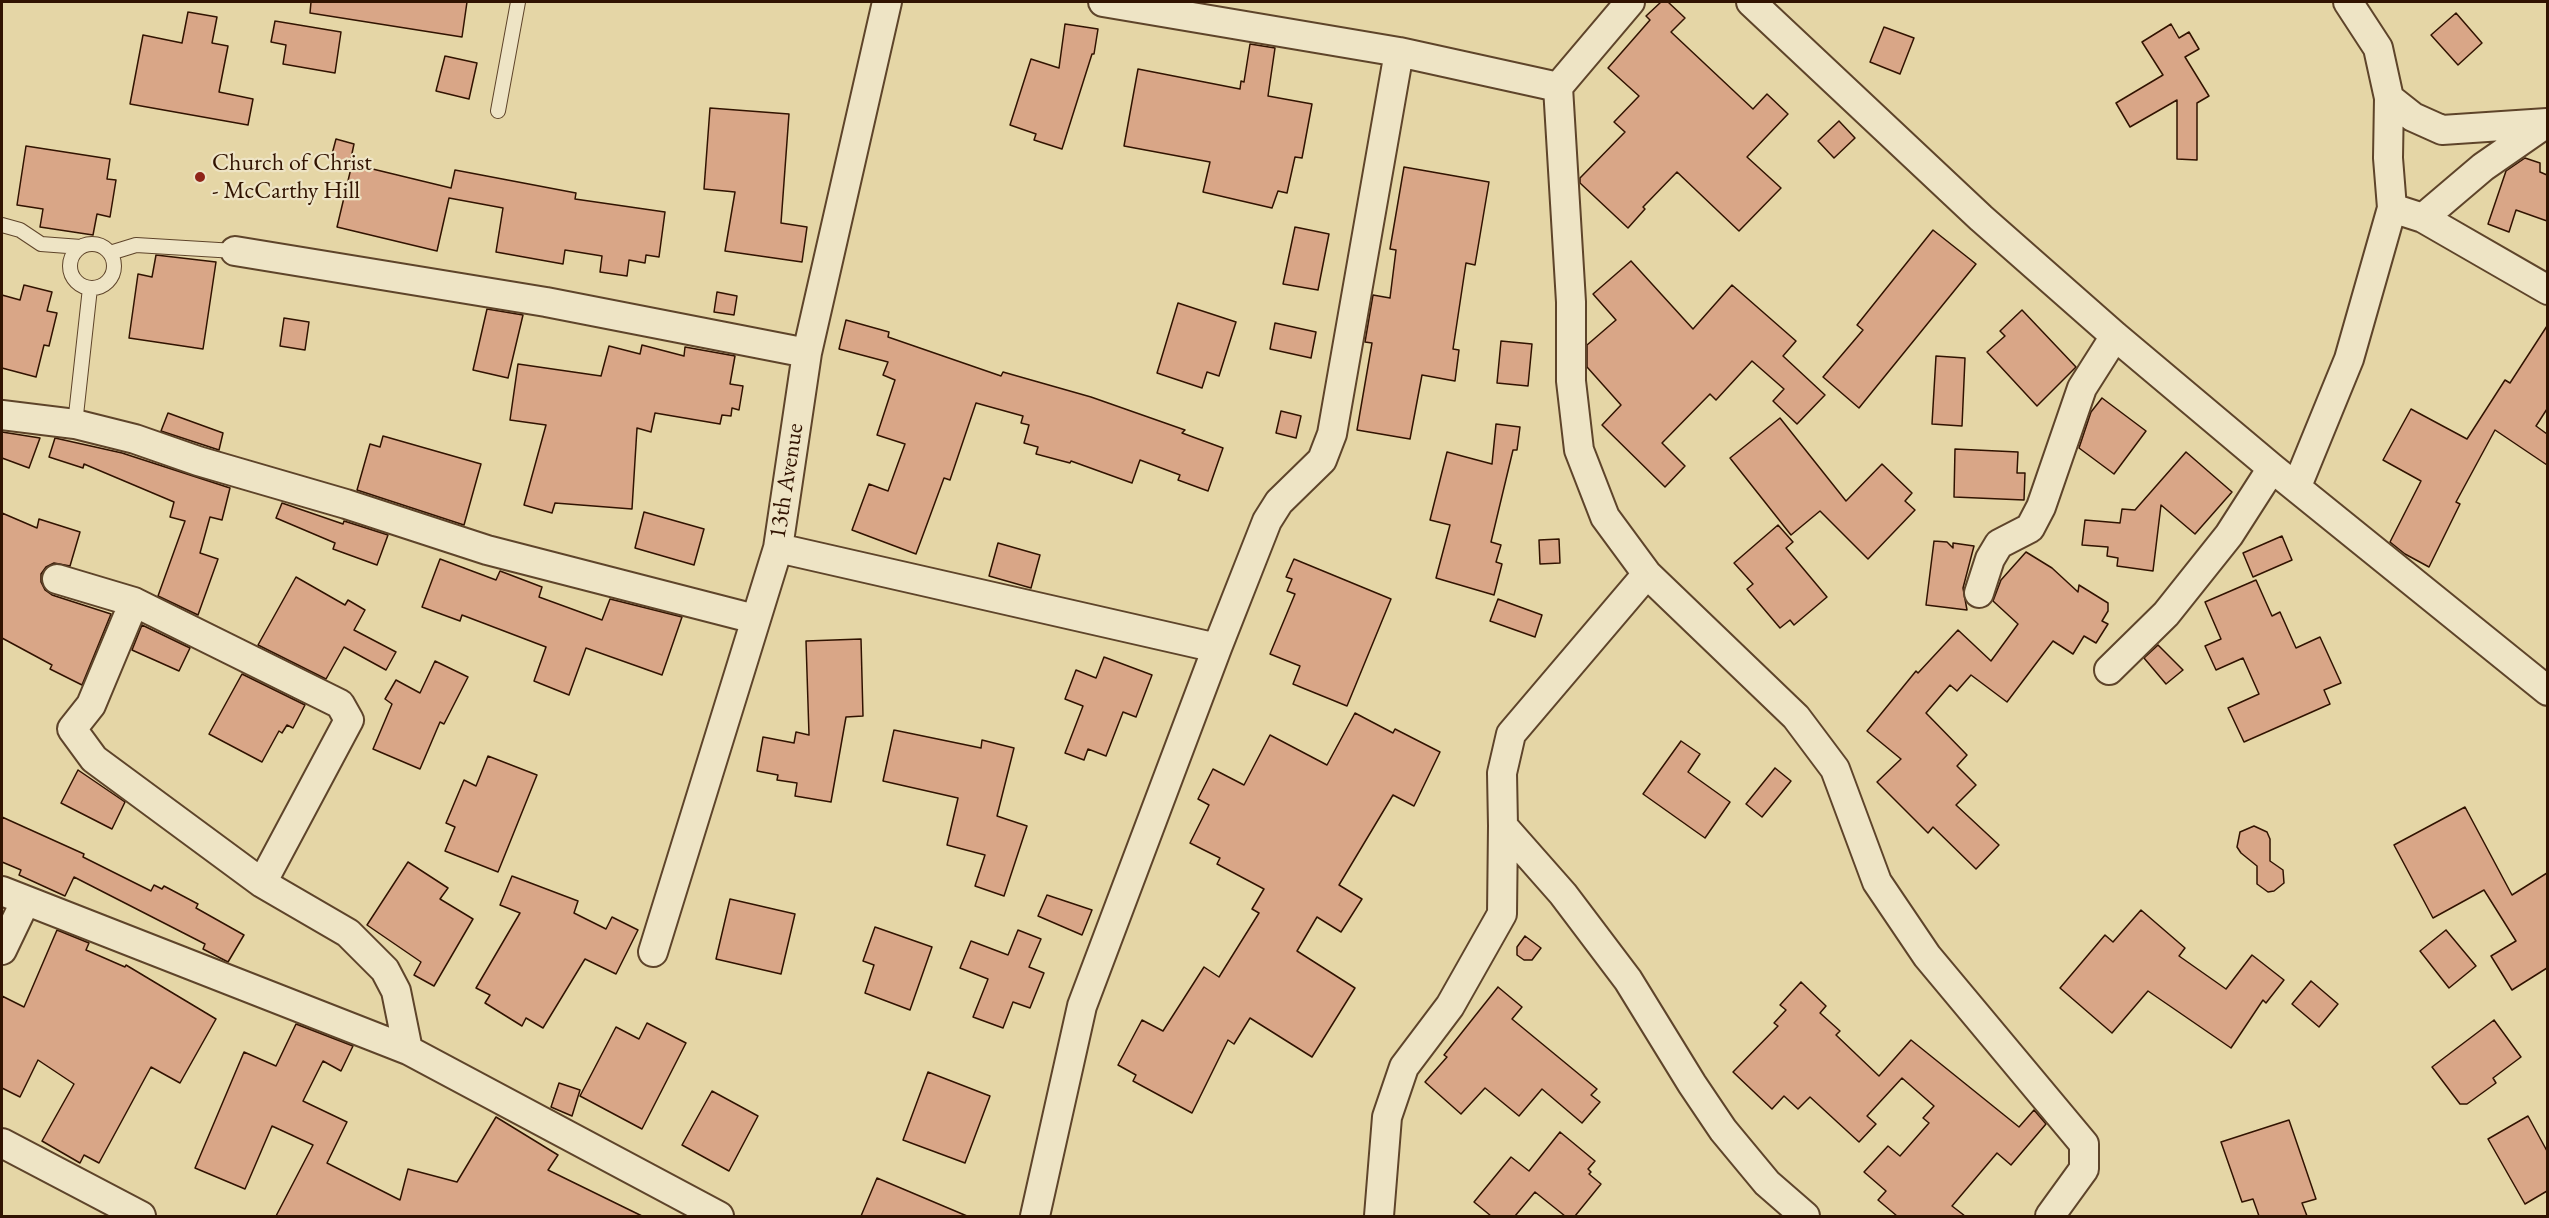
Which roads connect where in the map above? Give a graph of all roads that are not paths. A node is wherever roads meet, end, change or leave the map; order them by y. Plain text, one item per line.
1 (518, 2) edge
2 (887, 2) edge
3 (1103, 2) edge
4 (1630, 2) edge
5 (1751, 2) edge
6 (2352, 3) edge
7 (1399, 52) junction
8 (1558, 87) junction
9 (2389, 98) junction
10 (498, 111) dead end
11 (2547, 123) edge
12 (2392, 208) junction
13 (2423, 218) junction
14 (2, 225) edge
15 (81, 247) junction
16 (235, 251) joint
17 (111, 253) junction
18 (90, 288) junction
19 (2547, 290) edge
20 (2115, 336) junction
21 (807, 353) junction
22 (2, 415) edge
23 (75, 424) junction
24 (2272, 468) junction
25 (2297, 486) junction
26 (778, 548) junction
27 (1647, 574) junction
28 (57, 579) dead end
29 (1979, 593) dead end
30 (134, 602) junction
31 (756, 619) junction
32 (1217, 648) junction
33 (2109, 670) dead end
34 (2547, 691) edge
35 (1503, 826) junction
36 (262, 883) junction
37 (13, 897) edge
38 (2, 950) edge
39 (653, 952) dead end
40 (408, 1050) junction
41 (2, 1143) edge
42 (141, 1216) edge
43 (719, 1216) edge
44 (1035, 1216) edge
45 (1379, 1216) edge
46 (1805, 1216) edge
47 (2050, 1216) edge

1 - 10 lane
2 - 21 street, 13th Avenue
3 - 7 street
4 - 8 street
5 - 20 street
6 - 9 street
7 - 8 street
7 - 32 street
8 - 27 street
9 - 11 street
9 - 12 street
11 - 13 street
12 - 13 street
12 - 25 street
13 - 19 street
14 - 15 lane
15 - 17 lane
15 - 18 lane
16 - 17 lane
16 - 21 street
17 - 18 lane
18 - 23 lane
20 - 24 street
20 - 29 street
21 - 26 street, 13th Avenue
22 - 23 street
23 - 31 street
24 - 25 street
24 - 33 street
25 - 34 street
26 - 31 street, 13th Avenue
26 - 32 street
27 - 35 street
27 - 47 street
28 - 30 street
30 - 36 street
30 - 36 street
31 - 39 street, 13th Avenue
32 - 44 street
35 - 45 street
35 - 46 street
36 - 40 street
37 - 38 street
37 - 40 street
40 - 43 street
41 - 42 street

